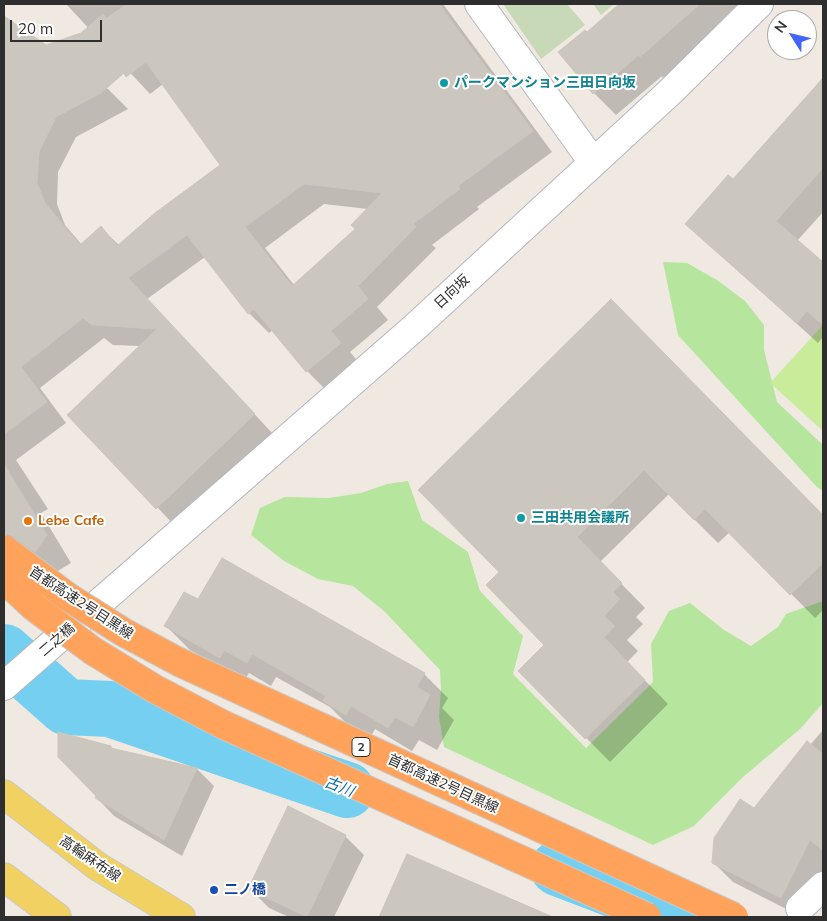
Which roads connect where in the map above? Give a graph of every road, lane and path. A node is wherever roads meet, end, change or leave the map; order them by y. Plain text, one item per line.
1 (479, 4) edge
2 (759, 4) edge
3 (593, 162) junction
4 (4, 549) edge
5 (137, 571) joint
6 (4, 579) edge
7 (13, 678) edge
8 (4, 794) edge
9 (4, 877) edge
10 (823, 886) edge
11 (800, 908) dead end
12 (57, 917) edge
13 (181, 917) edge
14 (647, 917) edge
15 (734, 917) edge

1 - 3 street
2 - 3 street, 日向坂
3 - 5 street, 日向坂
4 - 15 highway, 首都高速2号目黒線 / 2, bridge
5 - 7 street, 二之橋, bridge
6 - 14 highway, 首都高速2号目黒線, bridge
8 - 13 main road, 高輪麻布線
9 - 12 main road
10 - 11 street

